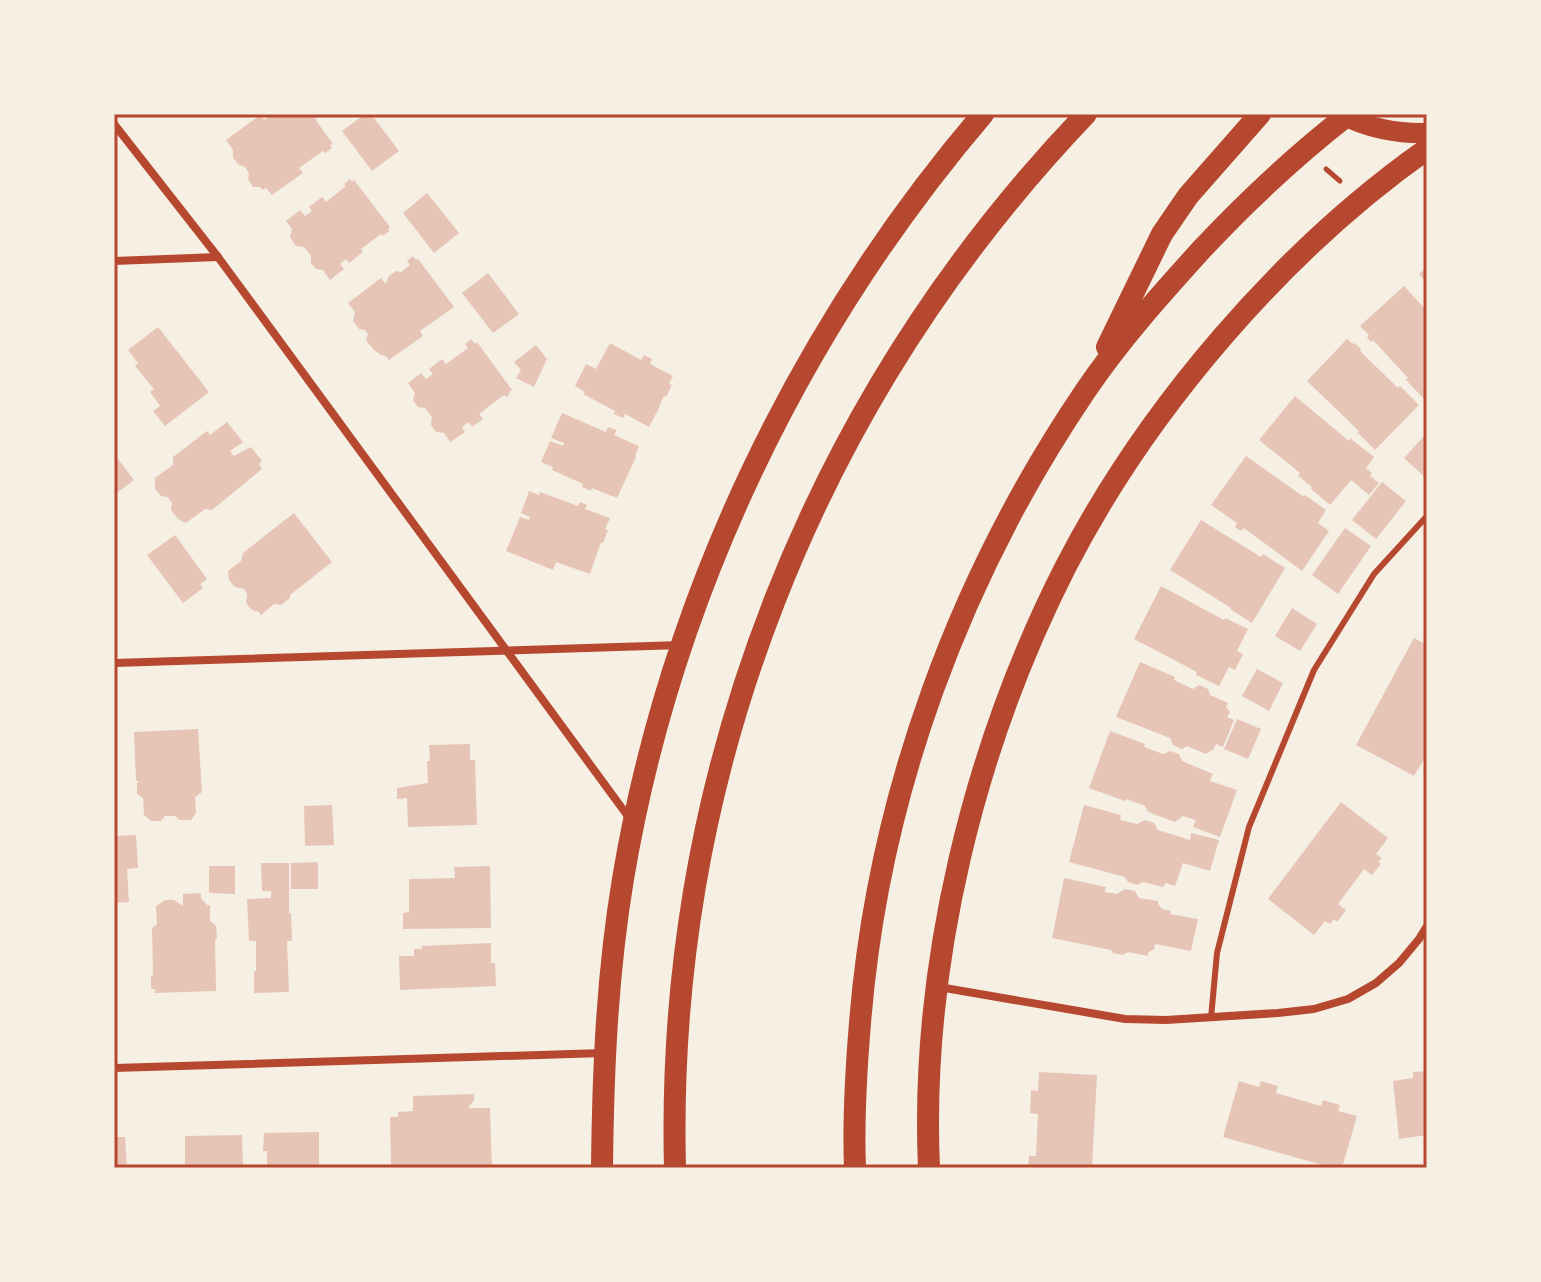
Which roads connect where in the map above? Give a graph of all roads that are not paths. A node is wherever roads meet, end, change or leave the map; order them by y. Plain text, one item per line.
1 (983, 114) edge
2 (1086, 114) edge
3 (1260, 114) edge
4 (1345, 115) edge
5 (114, 124) edge
6 (1427, 133) edge
7 (1427, 149) edge
8 (218, 257) junction
9 (114, 261) edge
10 (1087, 388) junction
11 (1427, 516) edge
12 (682, 645) junction
13 (507, 651) junction
14 (114, 663) edge
15 (633, 823) junction
16 (1427, 926) edge
17 (937, 987) junction
18 (1211, 1018) junction
19 (604, 1053) junction
20 (114, 1068) edge
21 (602, 1168) edge
22 (675, 1168) edge
23 (855, 1168) edge
24 (929, 1168) edge

1 - 12 highway
2 - 22 highway
3 - 10 highway
4 - 6 main road
4 - 10 highway
5 - 8 street
7 - 17 highway
8 - 9 street
8 - 13 street
10 - 23 highway
11 - 18 lane
12 - 13 street
12 - 15 highway
13 - 14 street
13 - 15 street
15 - 19 highway
16 - 18 street
17 - 18 street
17 - 24 highway
19 - 20 street
19 - 21 highway

